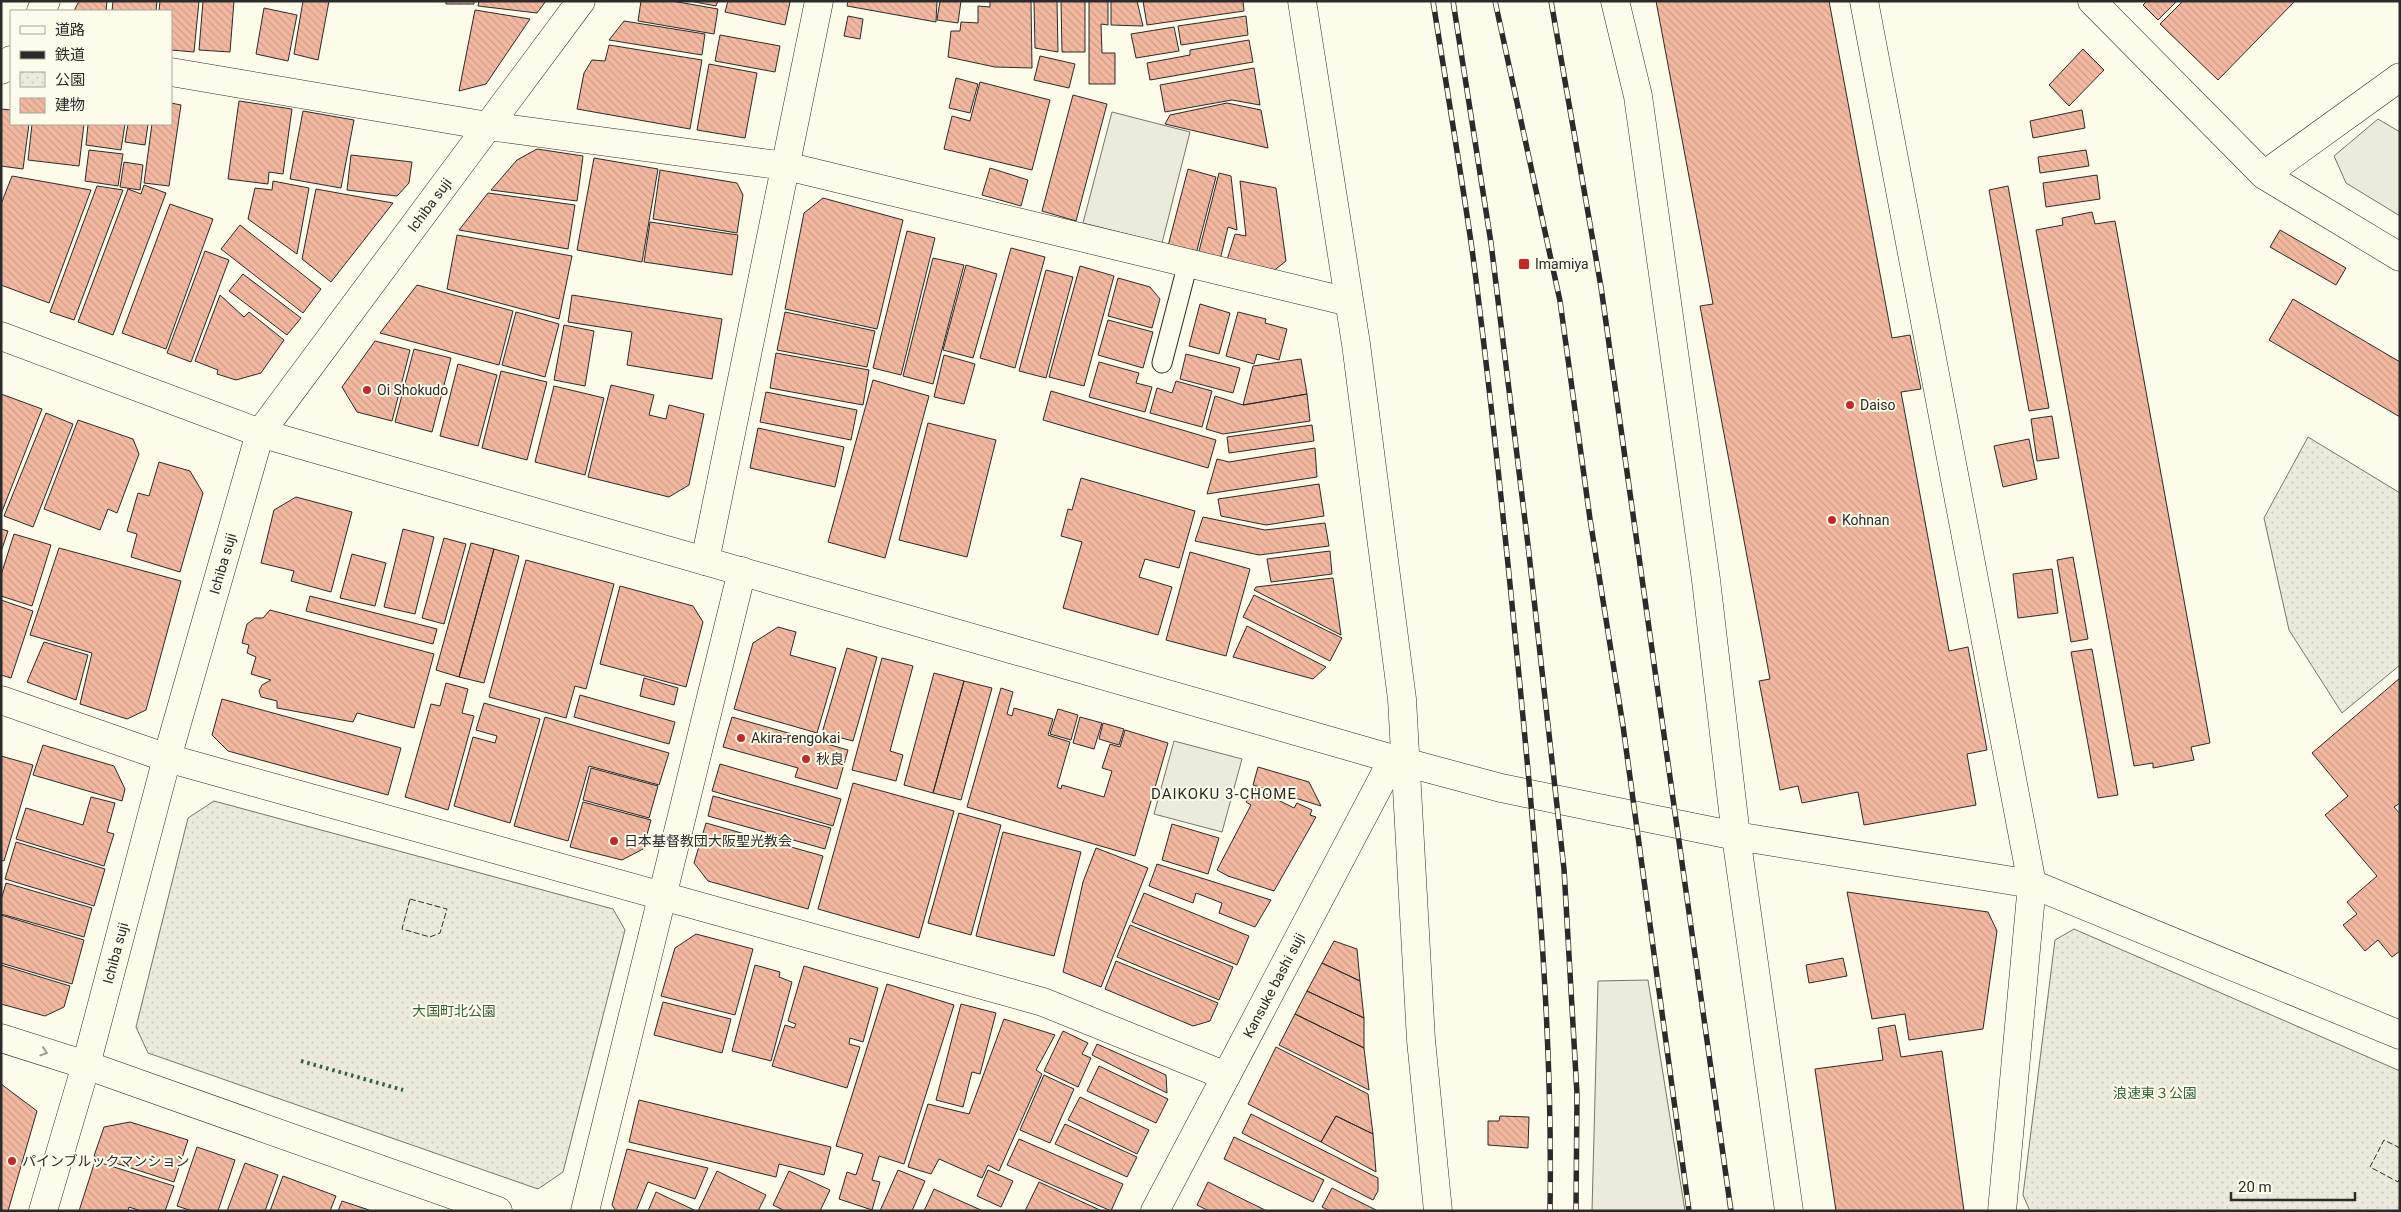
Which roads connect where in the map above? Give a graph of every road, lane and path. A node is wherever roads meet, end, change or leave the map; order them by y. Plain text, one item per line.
1 (581, 1) edge
2 (819, 1) edge
3 (1302, 1) edge
4 (1614, 1) edge
5 (1864, 1) edge
6 (2092, 1) edge
7 (10, 61) edge
8 (1, 70) edge
9 (172, 72) edge
10 (2400, 76) edge
11 (488, 126) junction
12 (786, 166) junction
13 (2264, 175) junction
14 (2400, 257) edge
15 (1188, 263) junction
16 (1349, 302) junction
17 (1, 336) edge
18 (1162, 363) dead end
19 (260, 433) junction
20 (705, 561) junction
21 (742, 571) junction
22 (1, 700) edge
23 (168, 758) junction
24 (1400, 761) junction
25 (1736, 836) junction
26 (2032, 884) junction
27 (662, 897) junction
28 (2400, 1035) edge
29 (1, 1038) edge
30 (86, 1065) junction
31 (1226, 1076) junction
32 (43, 1211) edge
33 (498, 1211) edge
34 (585, 1211) edge
35 (1155, 1211) edge
36 (1438, 1211) edge
37 (1789, 1211) edge
38 (2002, 1211) edge

1 - 11 street, Ichiba suji
2 - 12 street
3 - 16 street
4 - 25 street
5 - 26 street
6 - 13 street
7 - 8 street
9 - 11 street
10 - 13 street
11 - 12 street
11 - 19 street, Ichiba suji
12 - 15 street
12 - 20 street
13 - 14 street
15 - 16 street
15 - 18 lane
16 - 24 street
17 - 19 street
19 - 20 street
19 - 23 street, Ichiba suji
20 - 21 street
21 - 24 street
21 - 27 street
22 - 23 street
23 - 27 street
23 - 30 street, Ichiba suji
24 - 25 street
24 - 31 street, Kansuke bashi suji
24 - 36 street
25 - 26 street
25 - 37 street
26 - 28 street
26 - 38 street
27 - 31 street
27 - 34 street
29 -> 30 street
30 - 32 street, Ichiba suji
30 - 33 street
31 - 35 street, Kansuke bashi suji

